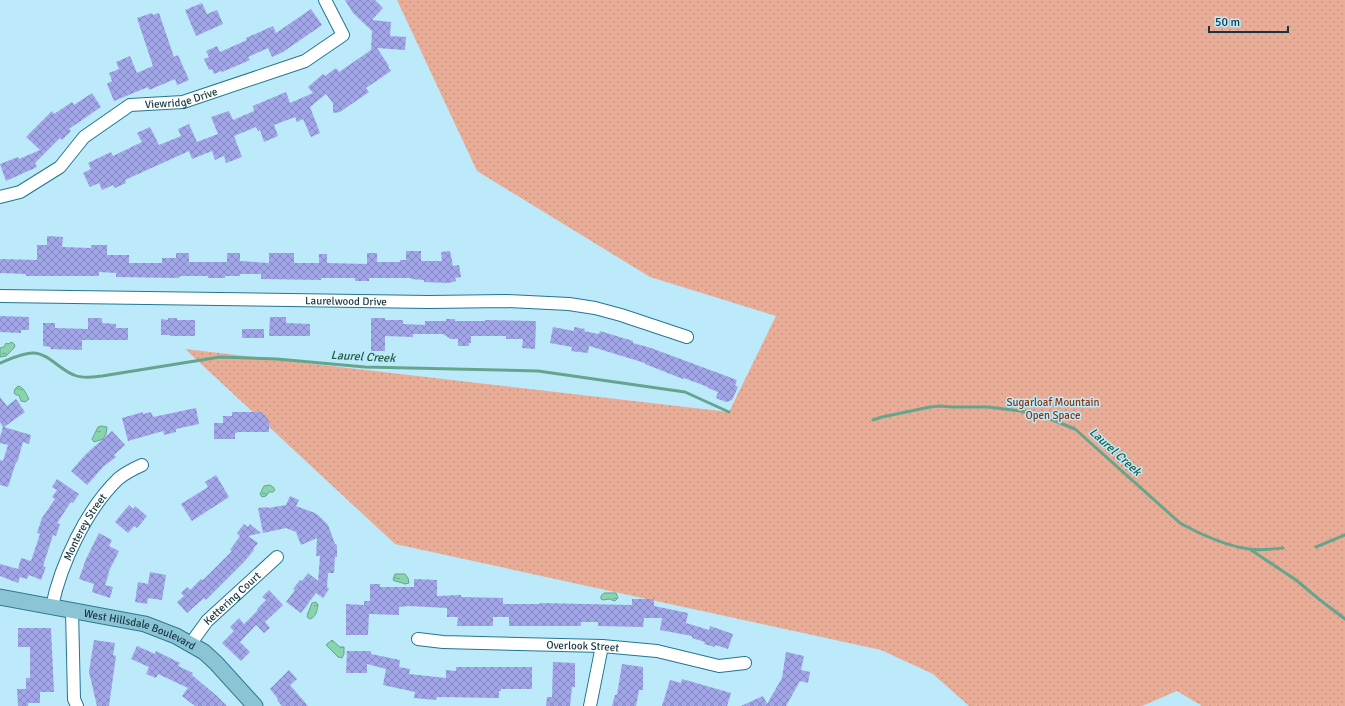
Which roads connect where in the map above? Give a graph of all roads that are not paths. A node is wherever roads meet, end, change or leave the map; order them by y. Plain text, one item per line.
1 (325, 0) edge
2 (0, 197) edge
3 (0, 296) edge
4 (687, 336) dead end
5 (142, 465) dead end
6 (277, 558) dead end
7 (0, 597) edge
8 (52, 606) junction
9 (72, 610) junction
10 (418, 639) dead end
11 (191, 643) junction
12 (602, 646) junction
13 (745, 663) dead end
14 (76, 706) edge
15 (255, 706) edge
16 (590, 706) edge

1 - 2 street, Viewridge Drive
3 - 4 street, Laurelwood Drive
5 - 8 street, Monterey Street
6 - 11 street, Kettering Court
7 - 8 main road, West Hillsdale Boulevard
8 - 9 main road, West Hillsdale Boulevard
9 - 11 main road, West Hillsdale Boulevard
9 - 14 street
10 - 12 street, Overlook Street
11 - 15 main road, West Hillsdale Boulevard
12 - 13 street, Overlook Street
12 - 16 street

